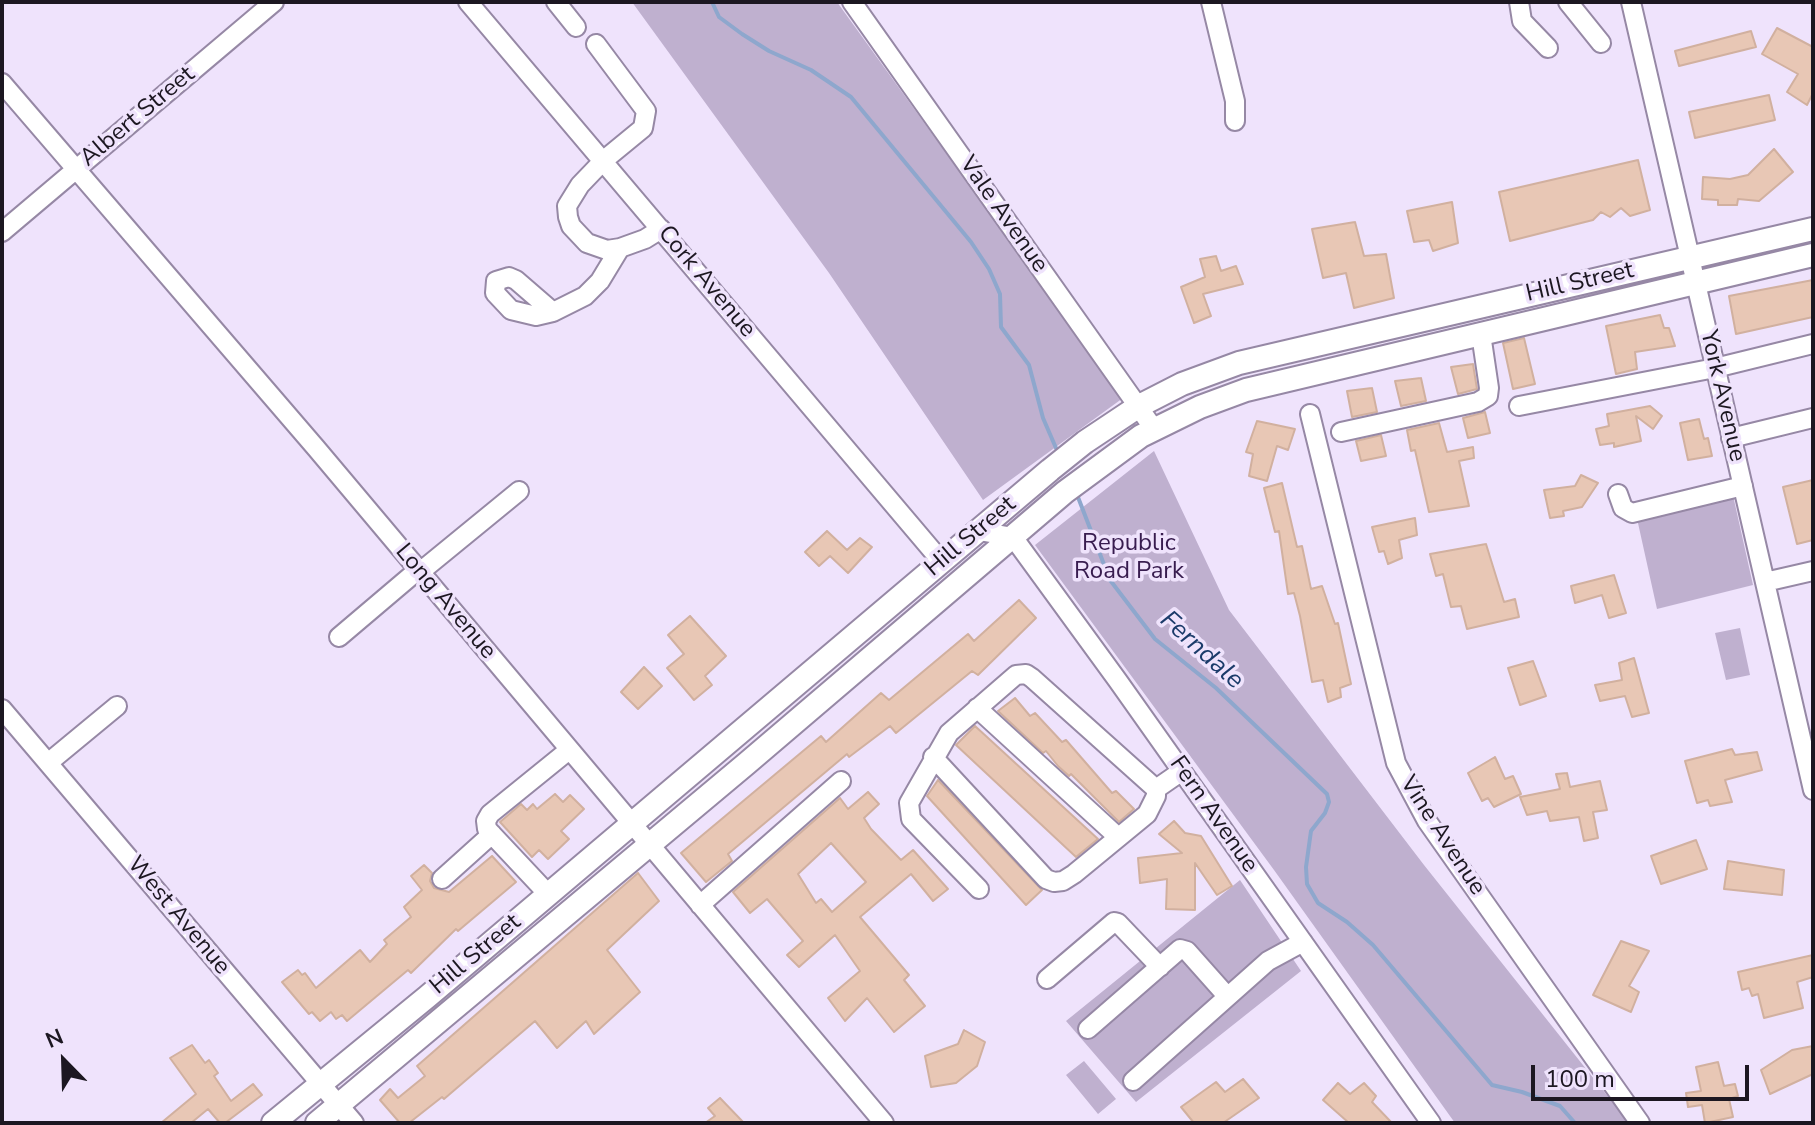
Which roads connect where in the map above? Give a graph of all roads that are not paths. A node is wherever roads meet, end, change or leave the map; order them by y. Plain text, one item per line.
1 (274, 2) edge
2 (468, 2) edge
3 (556, 2) edge
4 (852, 2) edge
5 (1211, 2) edge
6 (1519, 2) edge
7 (1568, 2) edge
8 (1631, 2) edge
9 (576, 27) dead end
10 (1601, 43) dead end
11 (596, 44) dead end
12 (1548, 48) dead end
13 (2, 83) edge
14 (1235, 121) dead end
15 (608, 157) junction
16 (76, 169) junction
17 (661, 229) junction
18 (1813, 229) edge
19 (2, 232) edge
20 (620, 248) junction
21 (1813, 255) edge
22 (1689, 258) junction
23 (1696, 283) junction
24 (553, 312) dead end
25 (1481, 334) junction
26 (1813, 344) edge
27 (1715, 368) junction
28 (1139, 406) junction
29 (1519, 406) dead end
30 (1310, 414) dead end
31 (1813, 418) edge
32 (1154, 429) junction
33 (1341, 432) dead end
34 (1731, 438) junction
35 (1743, 486) junction
36 (519, 491) dead end
37 (1618, 494) dead end
38 (979, 531) junction
39 (1013, 537) junction
40 (942, 562) junction
41 (419, 571) junction
42 (1813, 571) edge
43 (1765, 582) junction
44 (339, 637) dead end
45 (117, 706) dead end
46 (977, 708) junction
47 (2, 709) edge
48 (569, 750) junction
49 (933, 757) junction
50 (48, 763) junction
51 (1182, 771) junction
52 (841, 781) dead end
53 (1156, 789) junction
54 (1813, 790) edge
55 (632, 824) junction
56 (492, 834) junction
57 (1118, 837) junction
58 (649, 845) junction
59 (442, 879) dead end
60 (979, 889) dead end
61 (548, 894) junction
62 (700, 905) junction
63 (1303, 942) junction
64 (1160, 967) junction
65 (1047, 979) dead end
66 (1227, 996) junction
67 (1088, 1029) dead end
68 (1133, 1081) dead end
69 (322, 1085) junction
70 (347, 1114) edge
71 (273, 1123) edge
72 (317, 1123) edge
73 (884, 1123) edge
74 (1431, 1123) edge
75 (1640, 1123) edge

1 - 16 street, Albert Street
2 - 15 street, Cork Avenue
3 - 9 street
4 - 28 street, Vale Avenue
5 - 14 street
6 - 12 street
7 - 10 street
8 - 22 street, York Avenue
11 - 15 street
13 - 16 street, Long Avenue
15 - 17 street, Cork Avenue
15 - 20 street
16 - 19 street, Albert Street
16 - 41 street, Long Avenue
17 - 20 street
17 - 40 street, Cork Avenue
18 - 22 main road, Hill Street
20 - 24 street
21 - 23 main road, Hill Street
22 - 23 street, York Avenue
22 - 28 main road, Hill Street
23 - 25 main road, Hill Street
23 - 27 street, York Avenue
25 - 32 main road, Hill Street
25 - 33 street
26 - 27 street
27 - 29 street
27 - 34 street, York Avenue
28 - 32 street, Vale Avenue
28 - 38 main road, Hill Street
30 - 75 street, Vine Avenue
31 - 34 street
32 - 39 main road, Hill Street
34 - 35 street, York Avenue
35 - 37 street
35 - 43 street, York Avenue
36 - 41 street
38 - 39 street
38 - 40 main road, Hill Street
39 - 51 street, Fern Avenue
39 - 58 main road, Hill Street
40 - 55 main road, Hill Street
41 - 44 street
41 - 48 street, Long Avenue
42 - 43 street
43 - 54 street, York Avenue
45 - 50 street
46 - 49 street
46 - 53 street
46 - 57 street
47 - 50 street, West Avenue
48 - 55 street, Long Avenue
48 - 56 street
49 - 57 street
49 - 60 street
50 - 69 street, West Avenue
51 - 53 street
51 - 63 street, Fern Avenue
52 - 62 street
53 - 57 street
55 - 58 street, Long Avenue
55 - 61 main road, Hill Street
56 - 59 street
56 - 61 street
58 - 62 street, Long Avenue
58 - 70 main road, Hill Street
61 - 69 main road, Hill Street
62 - 73 street, Long Avenue
63 - 66 street
63 - 74 street, Fern Avenue
64 - 65 street
64 - 66 street
64 - 67 street
66 - 68 street
69 - 70 street, West Avenue
69 - 71 main road, Hill Street
70 - 72 main road, Hill Street

